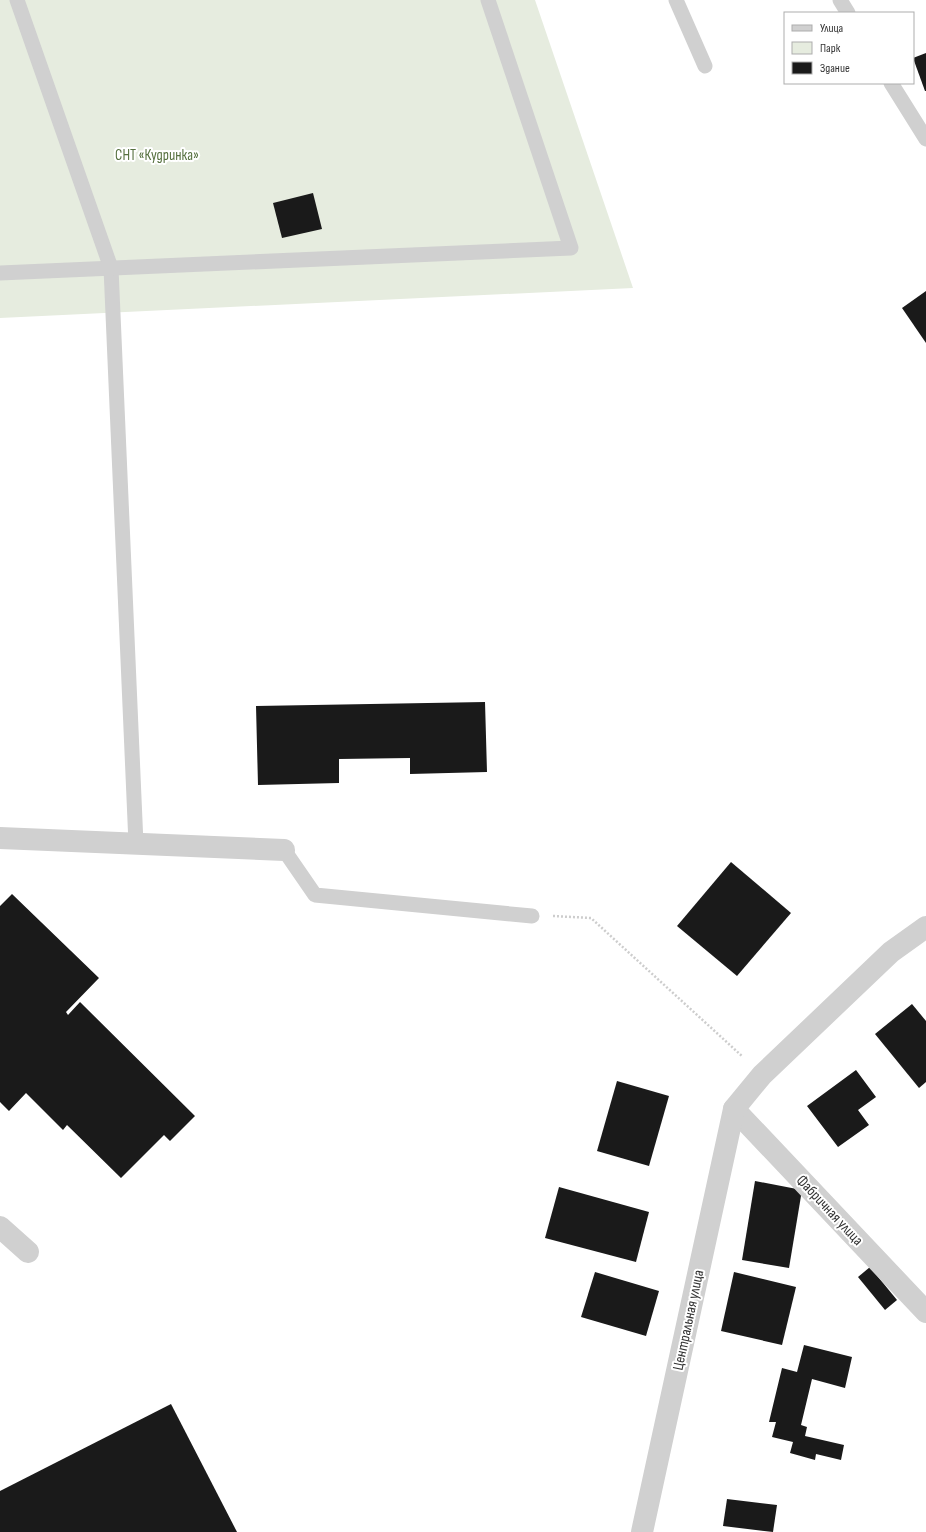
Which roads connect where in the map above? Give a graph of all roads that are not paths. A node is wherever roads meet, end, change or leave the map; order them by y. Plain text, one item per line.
1 (17, 0) edge
2 (488, 0) edge
3 (676, 0) edge
4 (840, 0) edge
5 (847, 12) edge
6 (705, 66) dead end
7 (892, 84) edge
8 (926, 139) edge
9 (111, 268) junction
10 (0, 273) edge
11 (0, 838) edge
12 (136, 844) junction
13 (284, 850) joint
14 (532, 916) road end
15 (926, 926) edge
16 (734, 1109) junction
17 (0, 1227) edge
18 (28, 1252) dead end
19 (926, 1312) edge
20 (642, 1532) edge

1 - 9 lane
2 - 9 lane
3 - 6 lane
4 - 5 lane
7 - 8 lane
9 - 10 lane
9 - 12 lane
11 - 12 street
12 - 13 street
13 - 14 lane
15 - 16 street
16 - 19 street, Фабричная улица
16 - 20 street, Центральная улица
17 - 18 street

